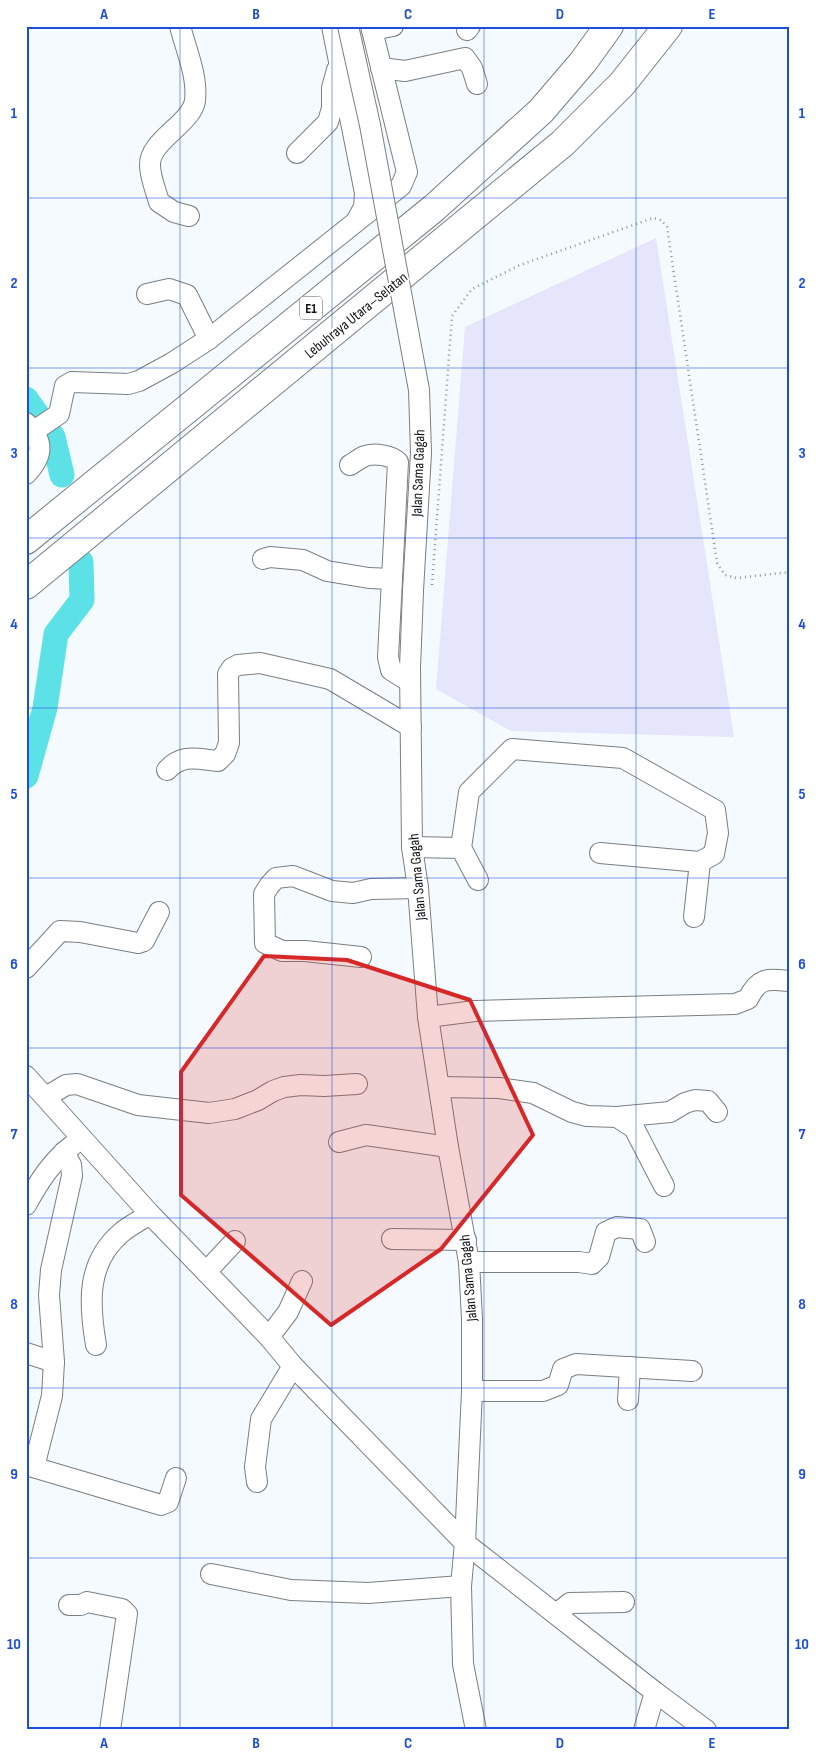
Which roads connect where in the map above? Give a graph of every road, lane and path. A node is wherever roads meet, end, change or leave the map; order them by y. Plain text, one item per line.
1 (180, 26) edge
2 (332, 26) edge
3 (348, 26) edge
4 (393, 26) edge
5 (609, 26) edge
6 (668, 26) edge
7 (371, 28) edge
8 (340, 61) junction
9 (381, 68) junction
10 (477, 84) dead end
11 (297, 152) dead end
12 (189, 216) dead end
13 (357, 220) junction
14 (147, 294) dead end
15 (209, 339) junction
16 (32, 427) edge
17 (350, 465) dead end
18 (26, 474) edge
19 (26, 540) edge
20 (262, 559) dead end
21 (790, 572) edge
22 (392, 580) junction
23 (26, 585) edge
24 (422, 590) junction
25 (410, 682) junction
26 (411, 727) junction
27 (167, 770) dead end
28 (412, 847) junction
29 (461, 848) junction
30 (600, 853) dead end
31 (700, 862) junction
32 (478, 880) dead end
33 (418, 888) junction
34 (159, 912) dead end
35 (694, 917) dead end
36 (360, 957) dead end
37 (26, 968) edge
38 (790, 981) edge
39 (428, 1016) junction
40 (26, 1076) edge
41 (357, 1084) dead end
42 (440, 1087) junction
43 (46, 1097) junction
44 (717, 1112) dead end
45 (617, 1117) junction
46 (81, 1138) junction
47 (339, 1142) dead end
48 (448, 1147) junction
49 (64, 1152) junction
50 (664, 1186) dead end
51 (26, 1205) edge
52 (150, 1214) junction
53 (392, 1239) dead end
54 (466, 1240) junction
55 (235, 1241) dead end
56 (644, 1242) dead end
57 (469, 1262) junction
58 (206, 1272) junction
59 (302, 1281) dead end
60 (269, 1337) junction
61 (96, 1344) dead end
62 (26, 1353) edge
63 (54, 1362) junction
64 (293, 1366) junction
65 (630, 1367) junction
66 (692, 1371) dead end
67 (472, 1391) junction
68 (628, 1400) dead end
69 (30, 1466) edge
70 (176, 1478) dead end
71 (256, 1482) dead end
72 (465, 1543) junction
73 (211, 1574) dead end
74 (460, 1586) junction
75 (624, 1602) dead end
76 (69, 1605) dead end
77 (556, 1614) junction
78 (656, 1692) junction
79 (704, 1729) edge
80 (110, 1730) edge
81 (476, 1730) edge
82 (644, 1730) edge

1 - 12 street
2 - 8 street
3 - 24 street, Jalan Sama Gagah, bridge
4 - 7 street
5 - 19 highway, E1
6 - 23 highway, Lebuhraya Utara–Selatan / E1
7 - 9 street
8 - 11 street
8 - 13 street
9 - 10 street
9 - 13 street
13 - 15 street
14 - 15 street
15 - 16 street
16 - 18 street
17 - 22 street
20 - 22 street
21 - 24 path
22 - 25 street
24 - 25 street, Jalan Sama Gagah
25 - 26 street, Jalan Sama Gagah
26 - 27 street
26 - 28 street, Jalan Sama Gagah
28 - 29 street
28 - 33 street, Jalan Sama Gagah
29 - 31 street
29 - 32 street
30 - 31 street
31 - 35 street
33 - 36 street
33 - 39 street, Jalan Sama Gagah
34 - 37 street
38 - 39 street
39 - 42 street, Jalan Sama Gagah
40 - 43 street
41 - 43 street
42 - 45 street
42 - 48 street, Jalan Sama Gagah
43 - 46 street
44 - 45 street
45 - 50 street
46 - 49 street
46 - 52 street
47 - 48 street
48 - 54 street, Jalan Sama Gagah
49 - 51 street
49 - 63 street
52 - 58 street
52 - 61 street
53 - 54 street
54 - 57 street, Jalan Sama Gagah
55 - 58 street
56 - 57 street
57 - 67 street, Jalan Sama Gagah
58 - 60 street
59 - 60 street
60 - 64 street
62 - 63 street
63 - 69 street
64 - 71 street
64 - 72 street
65 - 66 street
65 - 67 street
65 - 68 street
67 - 72 street, Jalan Sama Gagah
69 - 70 street
72 - 74 street, Jalan Sama Gagah
72 - 77 street
73 - 74 street
74 - 81 street, Jalan Sama Gagah
75 - 77 street
76 - 80 street
77 - 78 street
78 - 79 street
78 - 82 street

